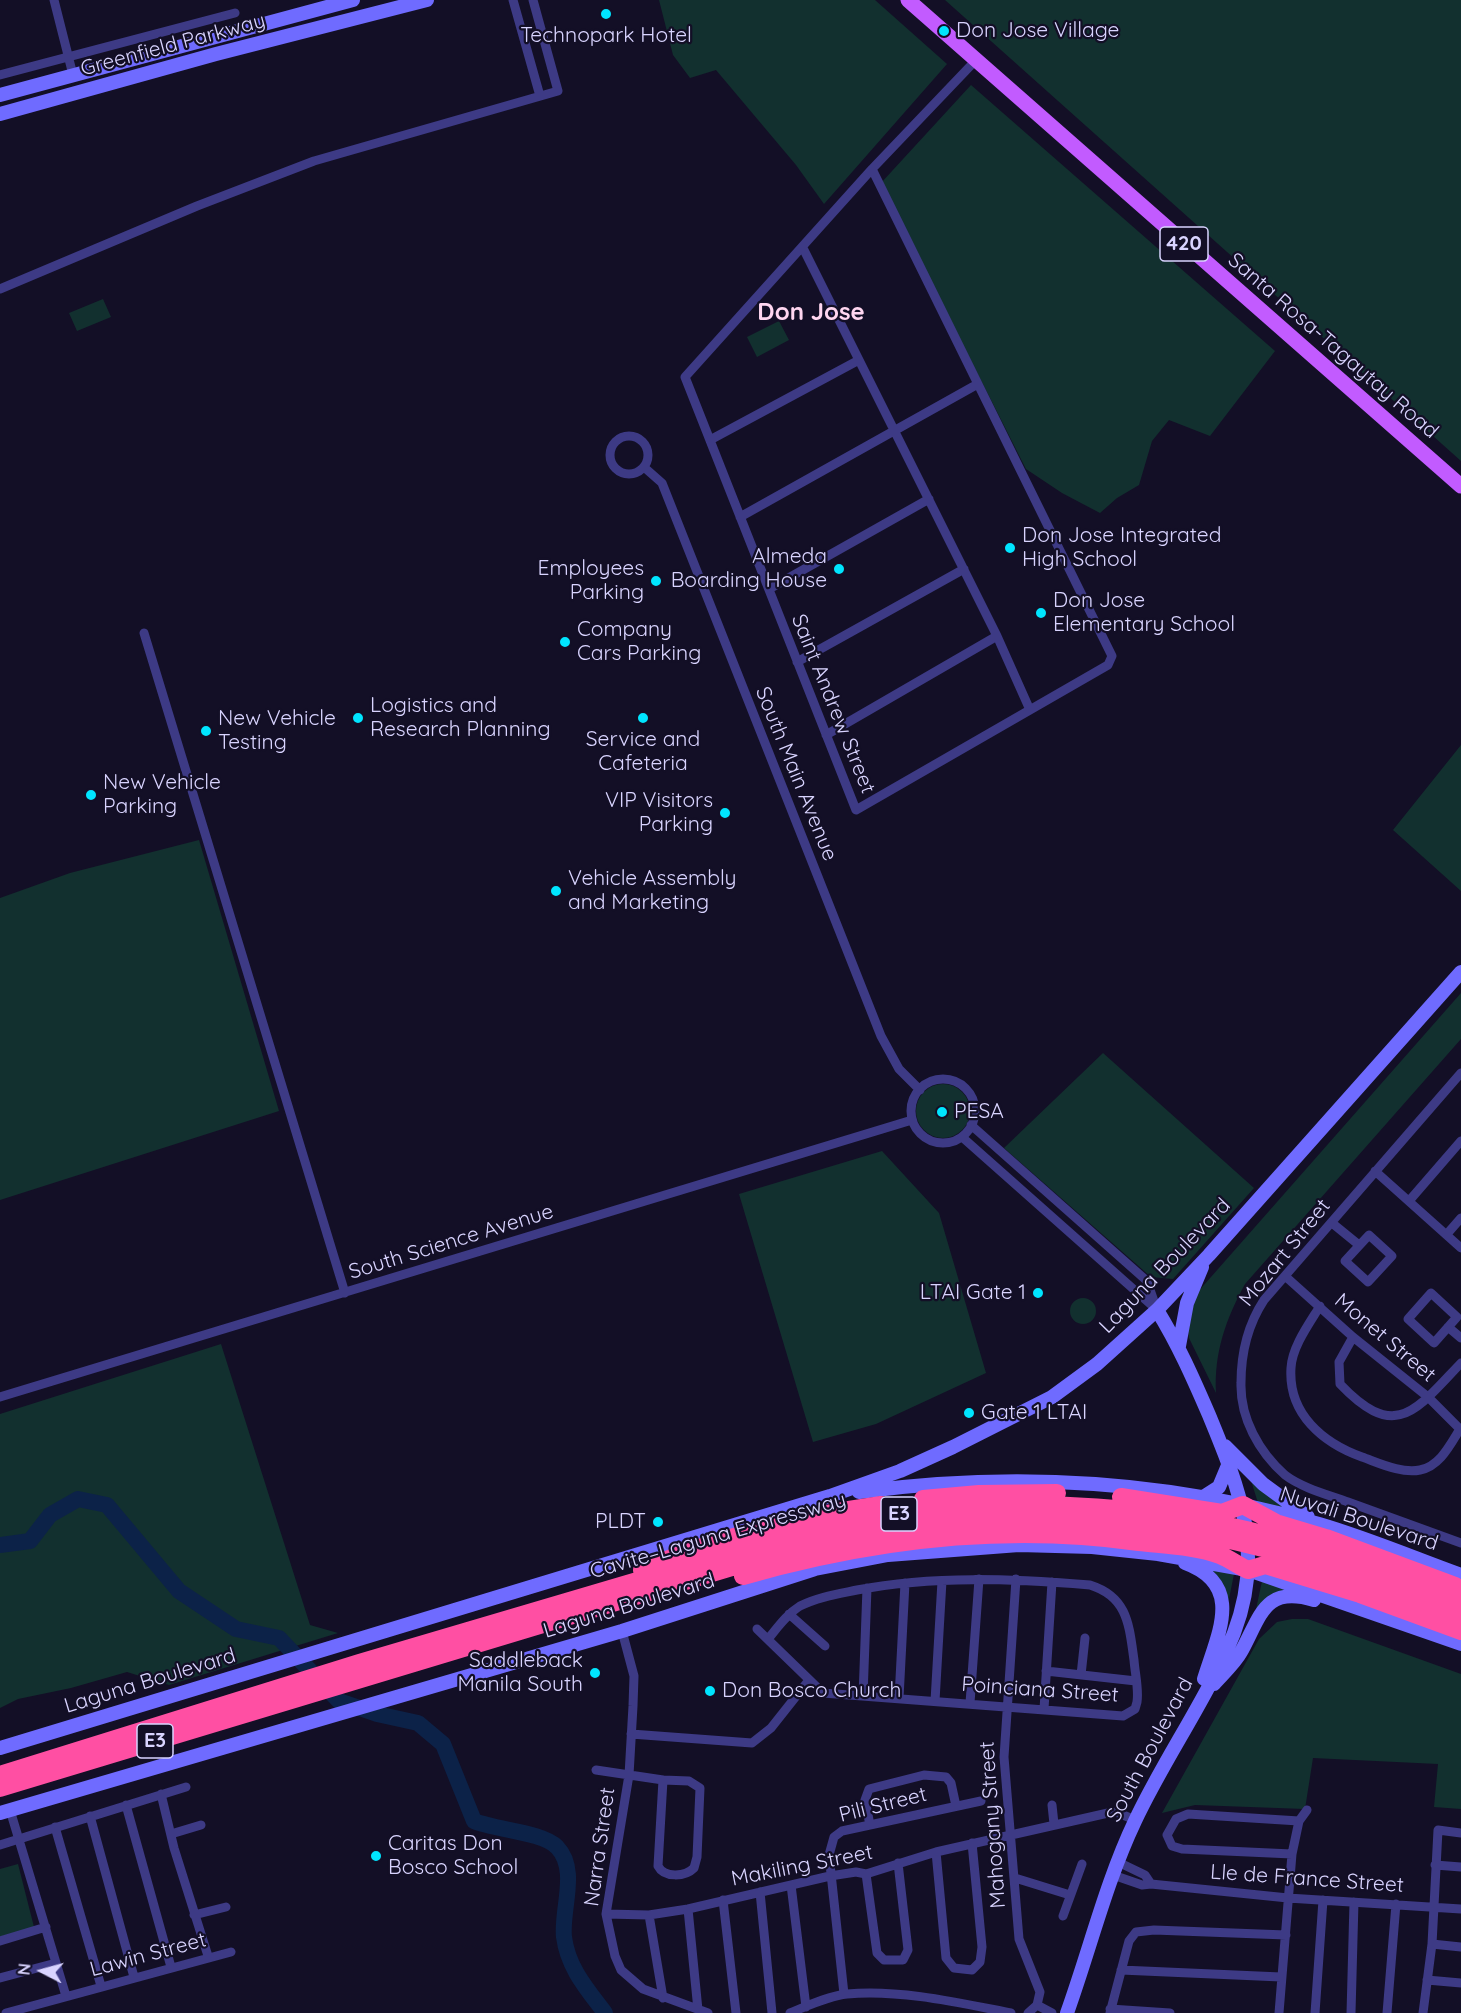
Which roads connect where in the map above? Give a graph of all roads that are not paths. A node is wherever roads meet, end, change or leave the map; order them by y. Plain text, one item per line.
1 (54, 0) edge
2 (353, 0) edge
3 (427, 0) edge
4 (513, 0) edge
5 (533, 0) edge
6 (908, 0) edge
7 (235, 13) dead end
8 (69, 57) junction
9 (976, 60) junction
10 (0, 75) edge
11 (73, 75) junction
12 (0, 95) edge
13 (540, 96) junction
14 (0, 114) edge
15 (872, 169) junction
16 (803, 248) junction
17 (0, 289) edge
18 (859, 360) junction
19 (976, 385) junction
20 (895, 430) junction
21 (710, 440) junction
22 (645, 468) junction
23 (1461, 486) edge
24 (929, 499) junction
25 (740, 516) junction
26 (964, 569) junction
27 (769, 589) junction
28 (144, 633) dead end
29 (997, 636) junction
30 (797, 662) junction
31 (1030, 710) junction
32 (826, 735) junction
33 (1461, 972) edge
34 (1461, 1073) edge
35 (920, 1090) junction
36 (912, 1120) junction
37 (971, 1125) junction
38 (962, 1137) junction
39 (1461, 1141) edge
40 (1375, 1172) junction
41 (1409, 1201) junction
42 (1461, 1218) edge
43 (1332, 1223) junction
44 (1447, 1234) junction
45 (1359, 1245) junction
46 (1461, 1248) edge
47 (1209, 1255) junction
48 (1285, 1276) junction
49 (345, 1293) junction
50 (1320, 1306) junction
51 (1157, 1310) junction
52 (1448, 1327) junction
53 (1353, 1337) junction
54 (1461, 1338) edge
55 (1179, 1346) junction
56 (1461, 1363) edge
57 (0, 1397) edge
58 (1428, 1397) junction
59 (1461, 1429) edge
60 (1219, 1440) junction
61 (1228, 1463) junction
62 (830, 1496) junction
63 (1205, 1496) junction
64 (1243, 1504) junction
65 (1321, 1524) junction
66 (1461, 1543) edge
67 (1280, 1546) junction
68 (1158, 1554) junction
69 (1248, 1570) junction
70 (1461, 1575) edge
71 (979, 1579) junction
72 (1016, 1579) junction
73 (942, 1581) junction
74 (1052, 1582) junction
75 (905, 1583) junction
76 (867, 1588) junction
77 (1461, 1588) edge
78 (1461, 1601) edge
79 (582, 1605) junction
80 (789, 1614) junction
81 (1461, 1616) edge
82 (1389, 1617) junction
83 (758, 1629) dead end
84 (622, 1631) junction
85 (1461, 1631) edge
86 (1085, 1638) dead end
87 (768, 1639) junction
88 (1461, 1644) edge
89 (825, 1646) dead end
90 (1046, 1671) junction
91 (1081, 1675) junction
92 (808, 1680) junction
93 (1136, 1681) junction
94 (304, 1688) junction
95 (863, 1696) junction
96 (899, 1698) junction
97 (935, 1701) junction
98 (970, 1703) junction
99 (1197, 1704) junction
100 (1006, 1707) junction
101 (1044, 1709) junction
102 (631, 1734) junction
103 (0, 1748) edge
104 (596, 1770) dead end
105 (0, 1774) edge
106 (629, 1775) junction
107 (663, 1780) junction
108 (186, 1787) dead end
109 (0, 1788) edge
110 (161, 1794) junction
111 (981, 1801) dead end
112 (1052, 1804) dead end
113 (126, 1805) junction
114 (956, 1806) junction
115 (1307, 1810) dead end
116 (5, 1812) edge
117 (90, 1816) junction
118 (1299, 1821) junction
119 (1134, 1823) junction
120 (1054, 1824) junction
121 (201, 1825) dead end
122 (870, 1825) junction
123 (55, 1827) junction
124 (1012, 1833) junction
125 (1461, 1833) edge
126 (171, 1834) junction
127 (20, 1839) junction
128 (972, 1843) junction
129 (0, 1845) edge
130 (936, 1852) junction
131 (1292, 1854) junction
132 (898, 1863) junction
133 (1082, 1864) dead end
134 (1435, 1865) junction
135 (1461, 1867) edge
136 (1115, 1869) junction
137 (866, 1874) junction
138 (830, 1876) junction
139 (1015, 1878) junction
140 (1151, 1884) junction
141 (791, 1885) junction
142 (760, 1892) junction
143 (1070, 1895) junction
144 (1288, 1898) junction
145 (723, 1900) junction
146 (1323, 1900) junction
147 (1354, 1902) junction
148 (1396, 1904) junction
149 (1433, 1906) junction
150 (226, 1907) dead end
151 (688, 1909) junction
152 (1461, 1909) edge
153 (606, 1914) junction
154 (194, 1915) junction
155 (649, 1915) junction
156 (1063, 1916) dead end
157 (46, 1927) junction
158 (1286, 1935) junction
159 (0, 1941) edge
160 (1432, 1944) junction
161 (1461, 1947) edge
162 (231, 1952) dead end
163 (208, 1956) junction
164 (56, 1963) junction
165 (171, 1967) junction
166 (1121, 1970) junction
167 (134, 1977) junction
168 (1281, 1977) junction
169 (0, 1978) edge
170 (1427, 1980) junction
171 (1461, 1983) edge
172 (101, 1986) junction
173 (844, 1994) junction
174 (66, 1996) junction
175 (663, 1998) junction
176 (1037, 2005) junction
177 (806, 2007) junction
178 (703, 2011) edge
179 (1110, 2011) edge
180 (6, 2013) edge
181 (736, 2013) edge
182 (772, 2013) edge
183 (790, 2013) edge
184 (1011, 2013) edge
185 (1028, 2013) edge
186 (1052, 2013) edge
187 (1067, 2013) edge
188 (1170, 2013) edge
189 (1279, 2013) edge
190 (1315, 2013) edge
191 (1351, 2013) edge
192 (1387, 2013) edge
193 (1423, 2013) edge

1 - 8 street
2 - 11 main road, Greenfield Parkway
3 - 14 main road, Greenfield Parkway
4 - 13 street
5 - 13 street
6 - 9 main road, Santa Rosa-Tagaytay Road / 420
7 - 8 street
8 - 10 street
8 - 11 street
9 - 15 street
9 - 23 main road, Santa Rosa-Tagaytay Road / 420
11 - 12 main road, Greenfield Parkway
13 - 17 street
15 - 16 street
15 - 19 street
16 - 18 street
16 - 21 street, Saint Andrew Street
18 - 20 street
18 - 21 street
19 - 20 street
19 - 31 street
20 - 24 street
20 - 25 street
21 - 25 street, Saint Andrew Street
22 - 22 street
22 - 35 street, South Main Avenue
24 - 26 street
24 - 27 street
25 - 27 street, Saint Andrew Street
26 - 29 street
26 - 30 street
27 - 30 street, Saint Andrew Street
28 - 49 street
29 - 31 street
29 - 32 street
30 - 32 street, Saint Andrew Street
31 - 32 street, Saint Andrew Street
33 - 47 main road, Laguna Boulevard
34 - 40 street, Mozart Street
35 - 36 street
35 - 37 street
36 - 38 street
36 - 49 street, South Science Avenue
37 - 38 street
37 - 51 street
38 - 51 street
39 - 41 street
40 - 41 street
40 - 43 street, Mozart Street
41 - 44 street
42 - 44 street
43 - 45 street
43 - 48 street, Mozart Street
44 - 46 street
45 - 45 street
47 - 51 main road, Laguna Boulevard
47 - 55 main road
48 - 50 street, Monet Street
48 - 66 street, Mozart Street
49 - 57 street, South Science Avenue
50 - 53 street, Monet Street
50 - 59 street
51 - 55 main road, South Boulevard
51 - 62 main road, Laguna Boulevard
52 - 52 street
52 - 54 street
53 - 58 street, Monet Street
53 - 58 street
55 - 60 main road, South Boulevard
56 - 58 street
58 - 59 street, Monet Street
60 - 61 main road, South Boulevard
60 - 65 main road
61 - 63 main road
61 - 64 main road, South Boulevard
62 - 63 main road, Laguna Boulevard
62 - 103 main road, Laguna Boulevard
63 - 64 main road, Laguna Boulevard
64 - 65 main road, Nuvali Boulevard
64 - 69 main road, South Boulevard
64 - 77 highway
64 - 79 highway
65 - 70 main road, Nuvali Boulevard
67 - 78 highway, Cavite–Laguna Expressway / E3
67 - 79 highway, Cavite–Laguna Expressway / E3
67 - 81 highway, Cavite–Laguna Expressway / E3
68 - 69 main road, Laguna Boulevard
68 - 84 main road, Laguna Boulevard
68 - 99 main road
69 - 79 highway
69 - 82 main road
69 - 85 highway
69 - 99 main road, South Boulevard
71 - 72 street, Poinciana Street
71 - 73 street, Poinciana Street
71 - 98 street
72 - 74 street, Poinciana Street
72 - 100 street, Mahogany Street
73 - 75 street, Poinciana Street
73 - 97 street
74 - 90 street
74 - 93 street, Poinciana Street
75 - 76 street, Poinciana Street
75 - 96 street
76 - 80 street, Poinciana Street
76 - 95 street
79 - 94 highway, Cavite–Laguna Expressway / E3
80 - 87 street, Poinciana Street
80 - 89 street
82 - 88 main road
82 - 99 main road
83 - 87 street, Poinciana Street
84 - 102 street, Narra Street
84 - 116 main road, Laguna Boulevard
86 - 91 street
87 - 92 street, Poinciana Street
90 - 91 street
90 - 101 street
91 - 93 street
92 - 95 street, Poinciana Street
92 - 102 street
93 - 101 street, Poinciana Street
94 - 105 highway, Cavite–Laguna Expressway / E3
94 - 109 highway, Cavite–Laguna Expressway / E3
95 - 96 street, Poinciana Street
96 - 97 street, Poinciana Street
97 - 98 street, Poinciana Street
98 - 100 street, Poinciana Street
99 - 119 main road, South Boulevard
100 - 101 street, Poinciana Street
100 - 124 street, Mahogany Street
102 - 106 street, Narra Street
104 - 106 street
106 - 107 street
106 - 153 street, Narra Street
107 - 107 street
108 - 110 street
110 - 113 street
110 - 126 street
111 - 114 street, Pili Street
112 - 120 street
113 - 117 street
113 - 165 street
114 - 122 street, Pili Street
114 - 122 street
115 - 118 street
116 - 127 street
117 - 123 street
117 - 167 street
118 - 131 street
118 - 131 street
119 - 120 street, Makiling Street
119 - 136 main road, South Boulevard
120 - 124 street, Makiling Street
121 - 126 street
122 - 138 street, Pili Street
123 - 127 street
123 - 172 street
124 - 128 street, Makiling Street
124 - 139 street, Mahogany Street
125 - 134 street
126 - 154 street
127 - 129 street
127 - 157 street
128 - 130 street, Makiling Street
128 - 130 street
130 - 132 street, Makiling Street
131 - 144 street
132 - 137 street, Makiling Street
132 - 137 street
133 - 143 street
134 - 135 street
134 - 149 street
136 - 140 street, Lle de France Street
136 - 140 street
136 - 187 main road, South Boulevard
137 - 138 street, Makiling Street
138 - 141 street, Makiling Street
138 - 173 street
139 - 143 street
139 - 176 street, Mahogany Street
140 - 144 street, Lle de France Street
141 - 142 street, Makiling Street
141 - 177 street
142 - 145 street, Makiling Street
142 - 182 street
143 - 156 street
144 - 146 street, Lle de France Street
144 - 158 street
145 - 151 street, Makiling Street
145 - 181 street
146 - 147 street, Lle de France Street
146 - 190 street
147 - 148 street, Lle de France Street
147 - 191 street
148 - 149 street, Lle de France Street
148 - 192 street
149 - 152 street, Lle de France Street
149 - 160 street
150 - 154 street
151 - 155 street, Makiling Street
151 - 178 street
153 - 155 street, Makiling Street
153 - 175 street, Narra Street
154 - 163 street
155 - 175 street
157 - 159 street
157 - 164 street
158 - 166 street
158 - 168 street
160 - 161 street
160 - 170 street
162 - 163 street, Lawin Street
163 - 165 street, Lawin Street
164 - 169 street
164 - 174 street
165 - 167 street, Lawin Street
166 - 168 street
166 - 179 street
167 - 172 street, Lawin Street
168 - 189 street
170 - 171 street
170 - 193 street
172 - 174 street, Lawin Street
173 - 177 street
173 - 184 street
174 - 180 street, Lawin Street
175 - 178 street, Narra Street
176 - 185 street
176 - 186 street
177 - 183 street
179 - 188 street

